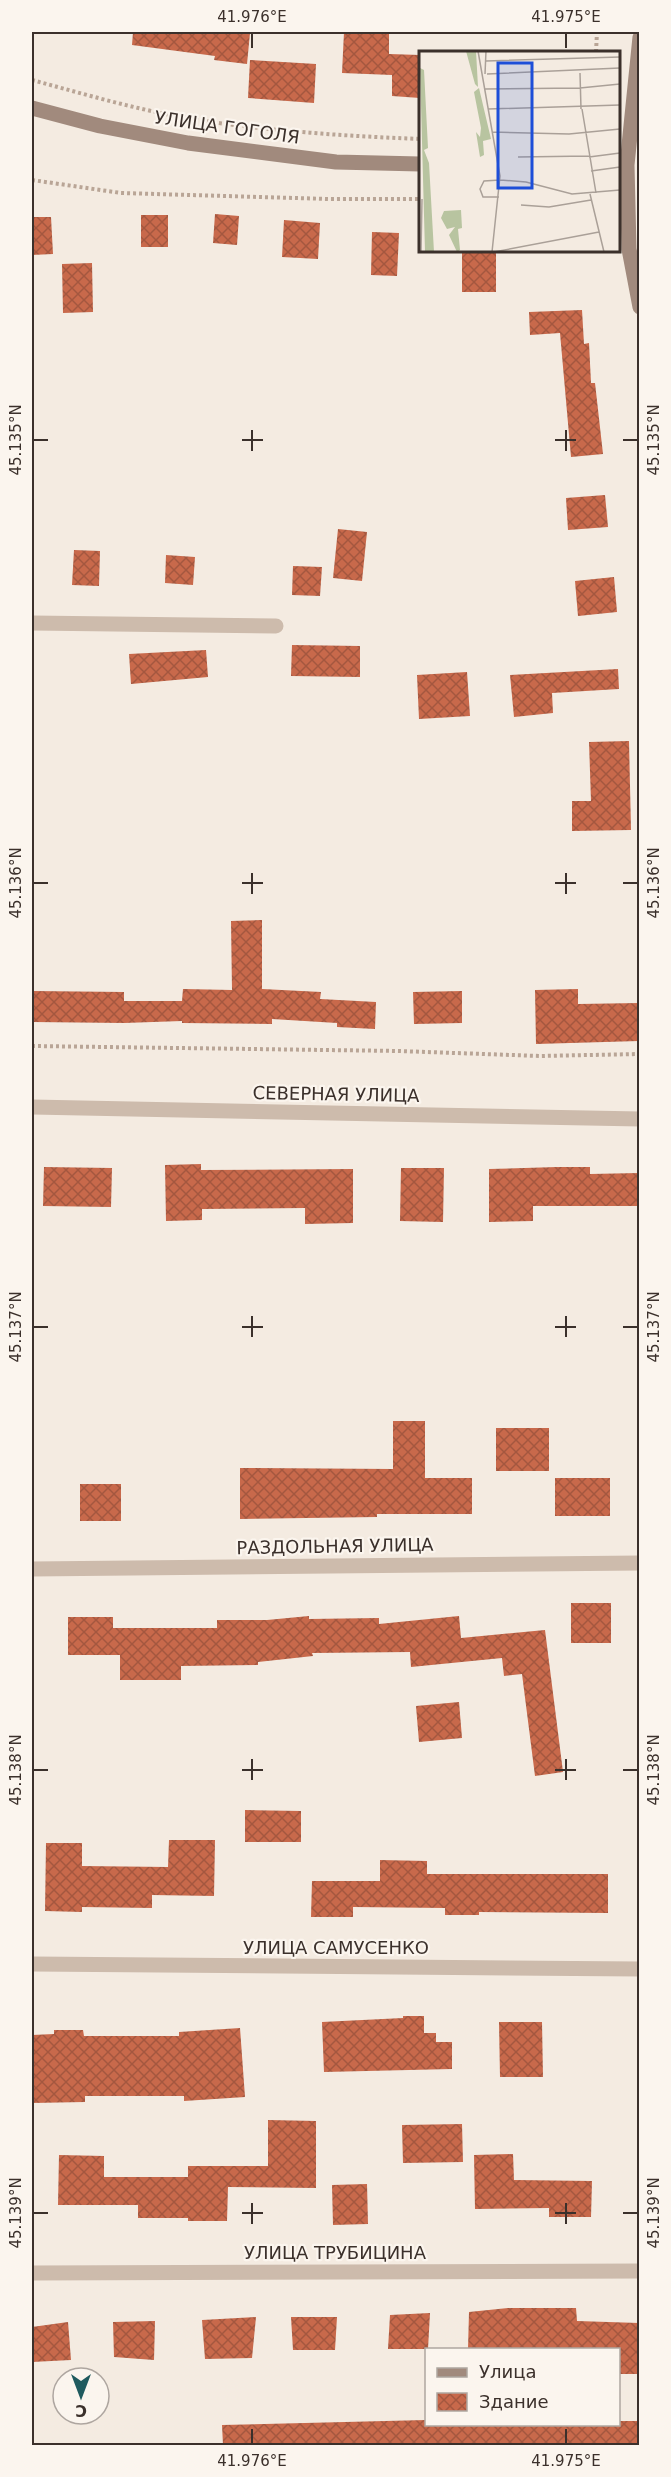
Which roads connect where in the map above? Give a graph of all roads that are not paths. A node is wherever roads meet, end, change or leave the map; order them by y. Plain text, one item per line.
1 (639, 37) edge
2 (32, 108) edge
3 (419, 164) edge
4 (628, 166) edge
5 (639, 307) edge
6 (32, 623) edge
7 (276, 626) dead end
8 (32, 1107) edge
9 (639, 1119) edge
10 (639, 1563) edge
11 (32, 1569) edge
12 (32, 1964) edge
13 (639, 1969) edge
14 (639, 2271) edge
15 (32, 2273) edge

1 - 4 main road
2 - 3 main road, УЛИЦА ГОГОЛЯ
4 - 5 main road
6 - 7 street
8 - 9 street, СЕВЕРНАЯ УЛИЦА
10 - 11 street, РАЗДОЛЬНАЯ УЛИЦА
12 - 13 street, УЛИЦА САМУСЕНКО
14 - 15 street, УЛИЦА ТРУБИЦИНА

